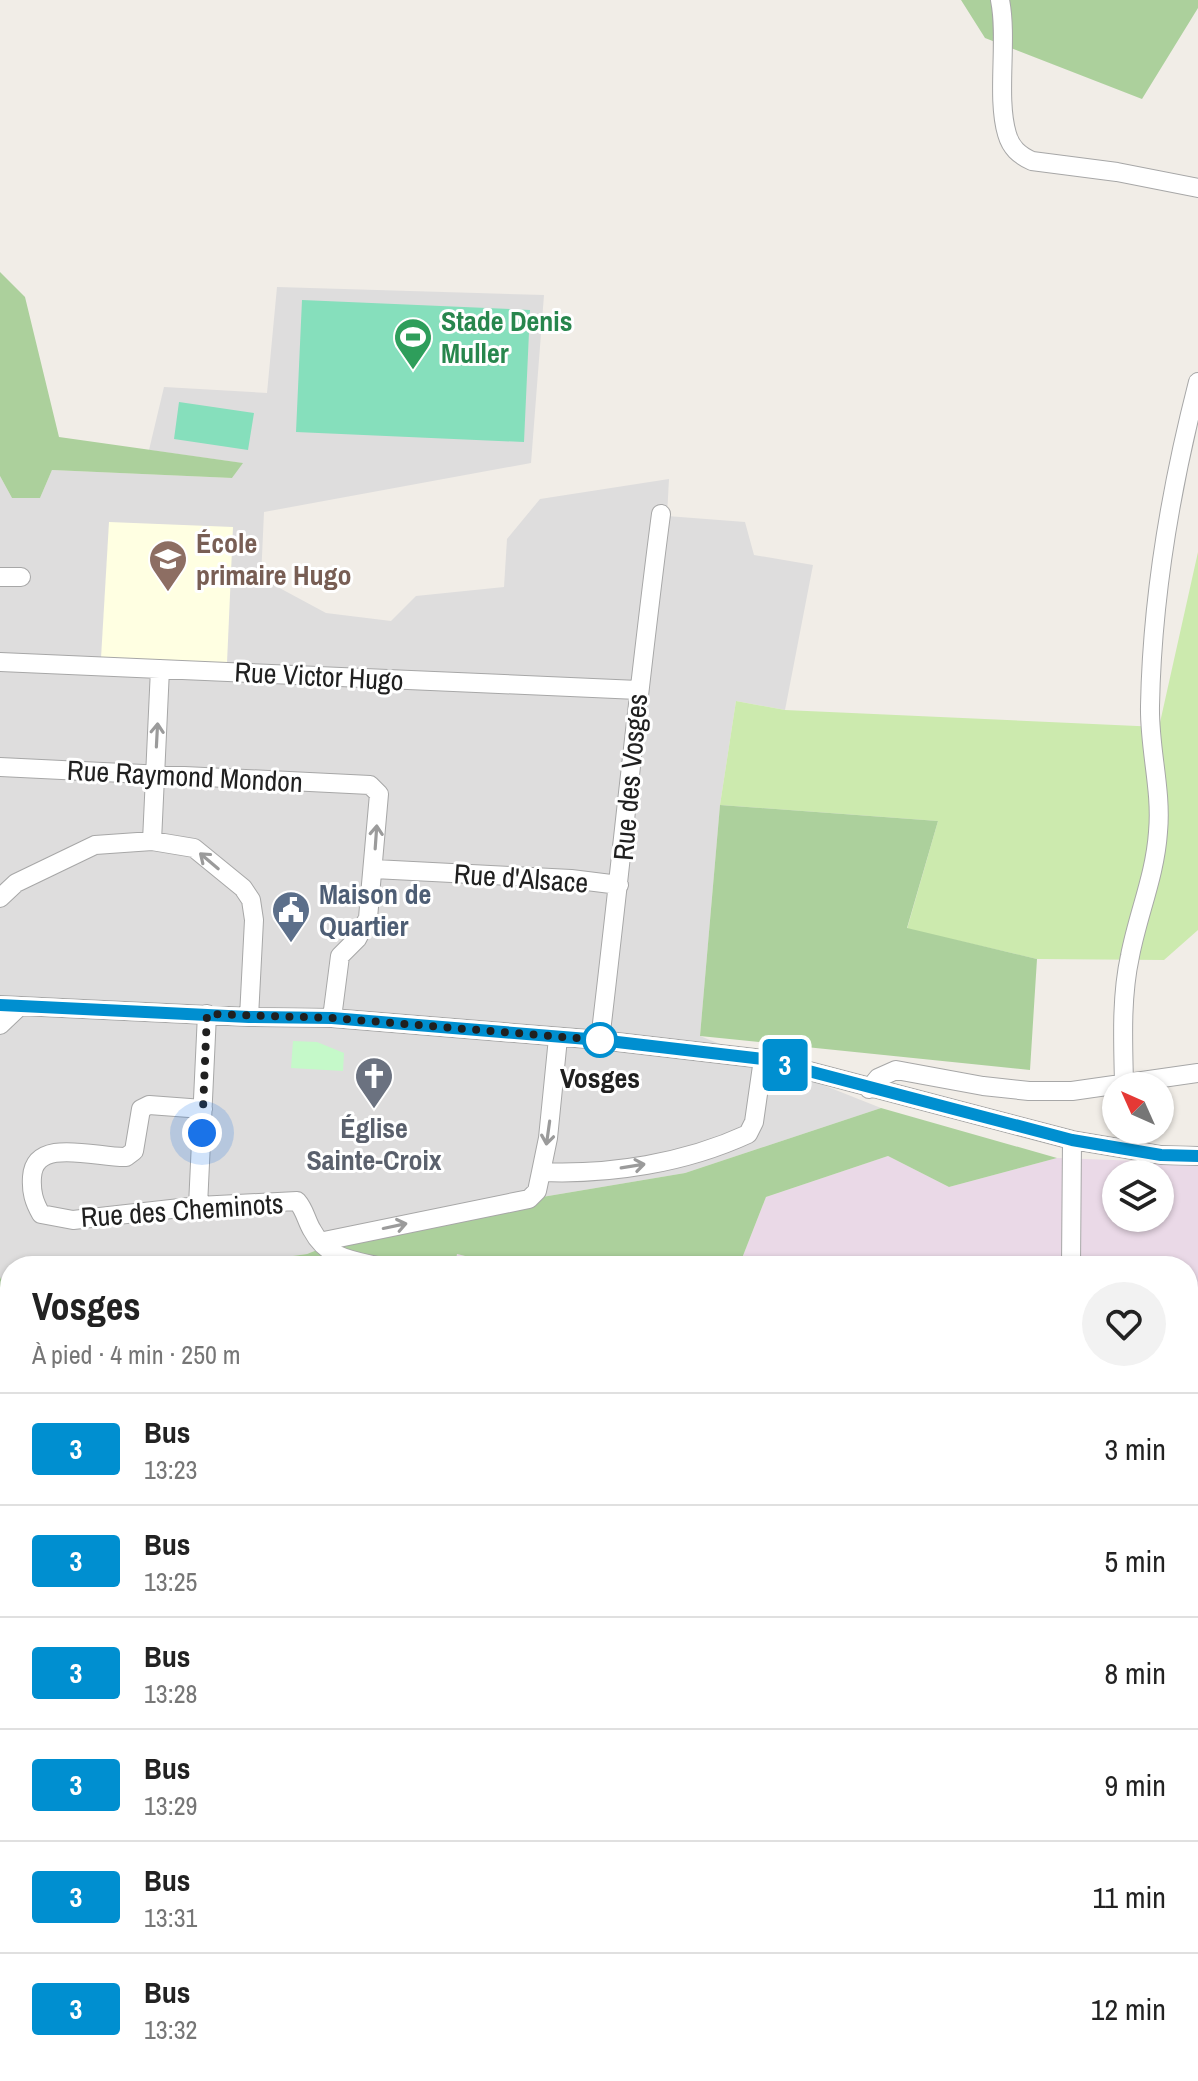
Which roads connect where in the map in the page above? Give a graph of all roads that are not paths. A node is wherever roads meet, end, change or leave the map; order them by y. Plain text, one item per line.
1 (1000, 0) edge
2 (1198, 188) edge
3 (1198, 382) edge
4 (661, 514) dead end
5 (0, 577) edge
6 (21, 577) dead end
7 (0, 662) edge
8 (160, 669) junction
9 (638, 690) junction
10 (0, 767) edge
11 (155, 774) junction
12 (152, 841) junction
13 (374, 869) junction
14 (619, 885) junction
15 (0, 898) edge
16 (0, 1005) edge
17 (20, 1006) junction
18 (207, 1014) junction
19 (249, 1017) junction
20 (332, 1018) junction
21 (0, 1025) edge
22 (558, 1038) junction
23 (600, 1040) junction
24 (763, 1059) junction
25 (1124, 1072) edge
26 (1198, 1073) edge
27 (1174, 1076) edge
28 (1102, 1086) edge
29 (869, 1089) junction
30 (203, 1109) junction
31 (1072, 1140) junction
32 (1198, 1156) edge
33 (541, 1172) junction
34 (198, 1206) junction
35 (318, 1239) junction
36 (336, 1256) edge
37 (1071, 1256) edge

1 - 2 street
3 - 25 street
4 - 9 street, Rue des Vosges
5 - 6 street
7 - 8 street, Rue Victor Hugo
8 - 9 street, Rue Victor Hugo
11 -> 8 street
9 - 14 street, Rue des Vosges
10 - 11 street, Rue Raymond Mondon
11 - 12 street
13 -> 11 street, Rue Raymond Mondon
12 - 15 street
19 -> 12 street
13 - 14 street, Rue d'Alsace
13 - 20 street
14 - 23 street, Rue des Vosges
16 - 17 street
17 - 18 street
17 - 21 street
18 - 19 street
18 - 30 street
19 - 20 street
20 - 22 street
22 - 23 street
22 -> 33 street
23 - 24 street
24 - 29 street
33 -> 24 street
26 - 27 street
28 - 29 street
29 - 31 street
30 - 34 street
30 - 34 street, Rue des Cheminots
31 - 32 street
31 - 37 street
35 -> 33 street, Rue des Cheminots
34 - 35 street, Rue des Cheminots
35 - 36 street

